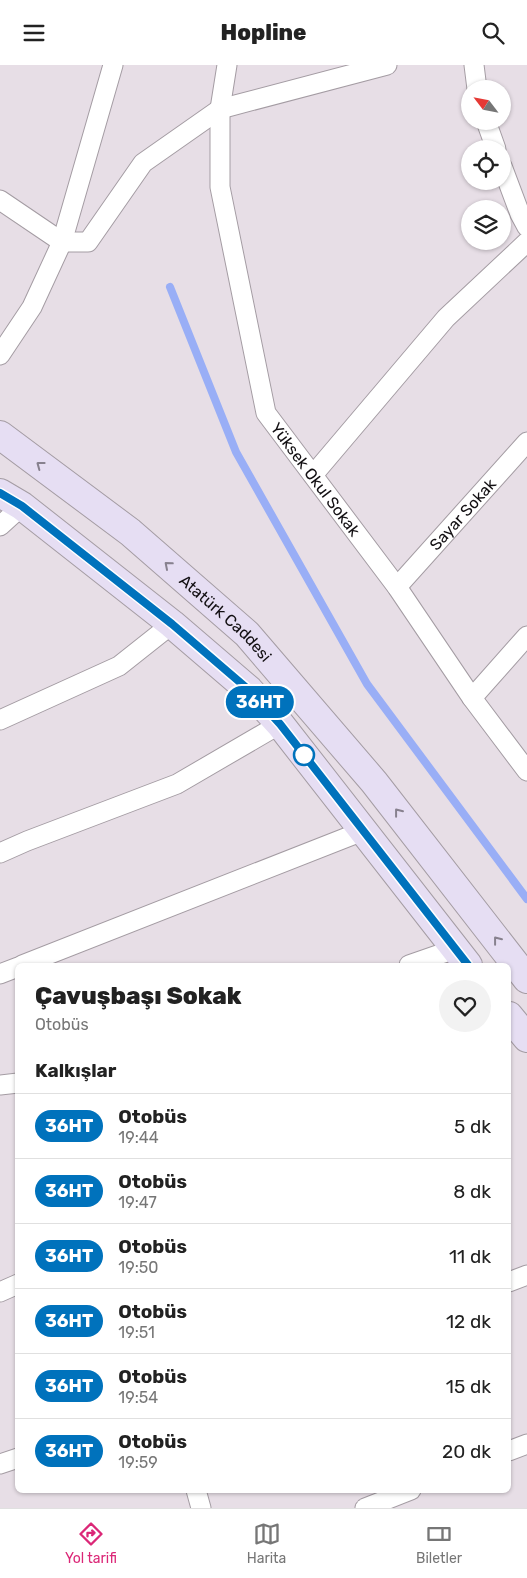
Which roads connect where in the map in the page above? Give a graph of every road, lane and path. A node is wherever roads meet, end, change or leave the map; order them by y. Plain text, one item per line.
1 (113, 65) edge
2 (227, 65) edge
3 (387, 65) edge
4 (474, 65) edge
5 (476, 80) edge
6 (220, 109) junction
7 (511, 190) edge
8 (0, 200) edge
9 (527, 227) edge
10 (62, 242) junction
11 (527, 242) edge
12 (0, 355) edge
13 (0, 435) edge
14 (527, 442) edge
15 (313, 475) junction
16 (11, 500) edge
17 (0, 526) edge
18 (396, 587) junction
19 (172, 624) junction
20 (527, 636) edge
21 (472, 698) junction
22 (0, 719) edge
23 (280, 724) junction
24 (527, 771) edge
25 (363, 831) junction
26 (0, 853) edge
27 (461, 957) edge
28 (27, 963) edge
29 (422, 963) edge
30 (15, 968) edge
31 (0, 974) edge
32 (527, 979) edge
33 (511, 1018) edge
34 (527, 1038) edge
35 (15, 1083) edge
36 (0, 1085) edge
37 (527, 1275) edge
38 (511, 1281) edge
39 (15, 1285) edge
40 (0, 1292) edge
41 (527, 1444) edge
42 (511, 1450) edge
43 (15, 1459) edge
44 (0, 1464) edge
45 (197, 1493) edge
46 (403, 1493) edge
47 (201, 1508) edge
48 (365, 1508) edge

1 - 10 street
2 - 6 street, Yüksek Okul Sokak
3 - 6 street
4 - 5 street
6 - 10 street
6 - 15 street, Yüksek Okul Sokak
7 - 9 street
8 - 10 street
10 - 12 street
11 - 15 street
32 -> 13 main road, Atatürk Caddesi
14 - 18 street, Sayar Sokak
15 - 18 street, Yüksek Okul Sokak
16 - 17 street
16 - 19 main road
18 - 21 street, Yüksek Okul Sokak
19 - 22 street
19 - 23 main road
20 - 21 street
21 - 24 street, Yüksek Okul Sokak
23 - 25 main road
23 - 26 street
25 - 27 main road
25 - 28 street
27 - 29 street
30 - 31 street
33 - 34 main road
35 - 36 street
37 - 38 street
39 - 40 street
41 - 42 street
43 - 44 street
45 - 47 street
46 - 48 street

